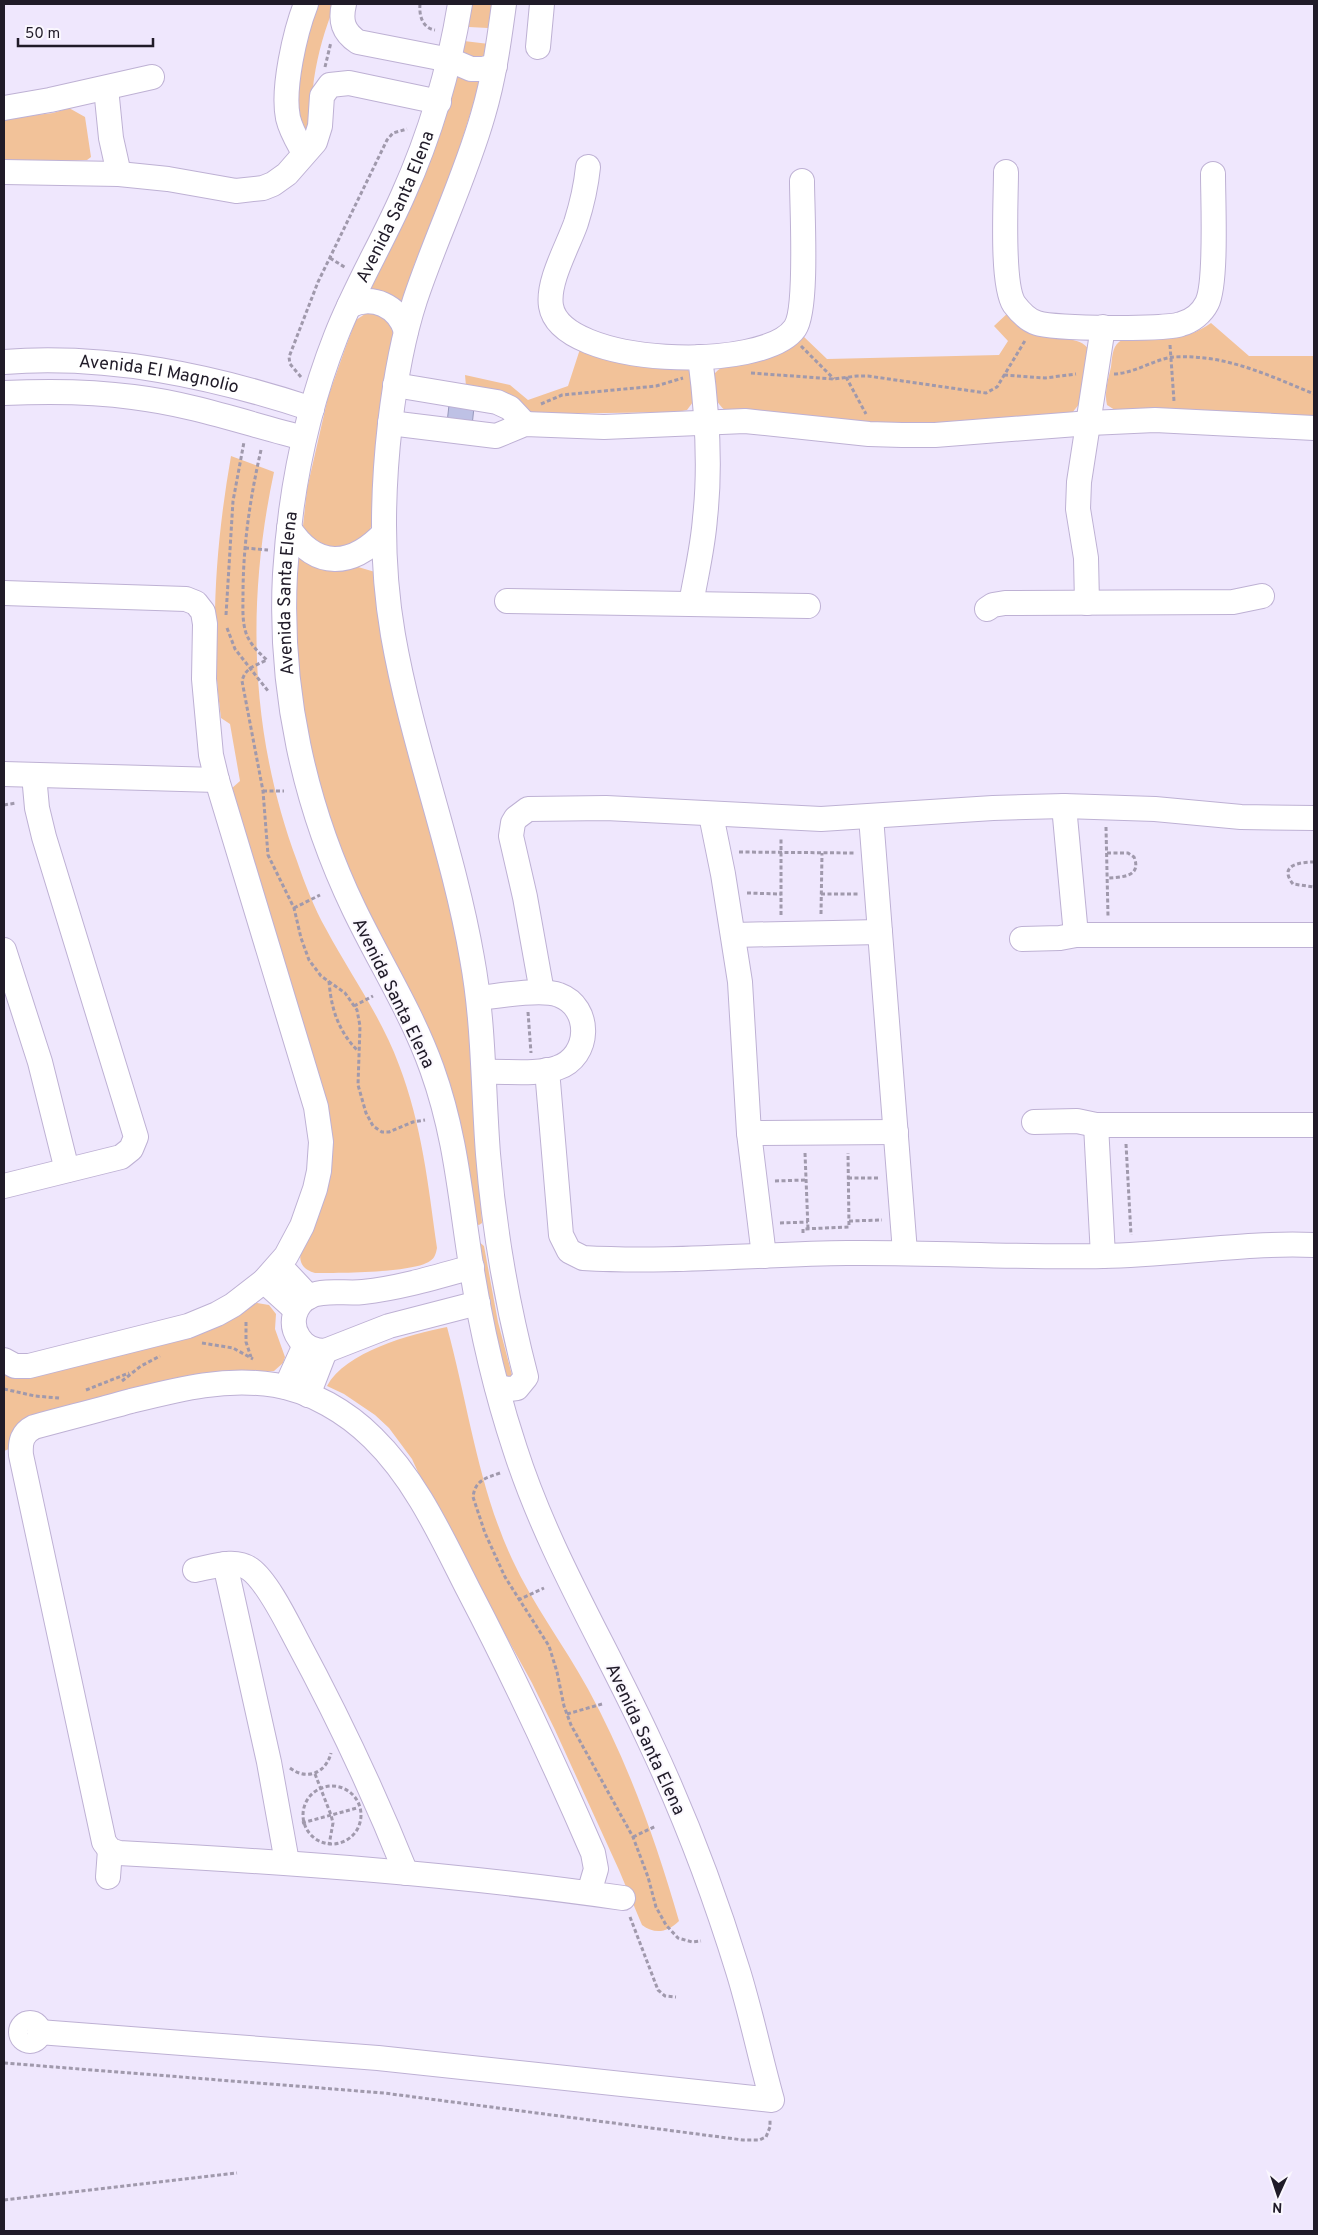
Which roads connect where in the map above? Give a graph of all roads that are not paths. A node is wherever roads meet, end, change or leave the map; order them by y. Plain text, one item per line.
1 (306, 4) edge
2 (460, 4) edge
3 (504, 4) edge
4 (542, 4) edge
5 (344, 15) edge
6 (538, 47) dead end
7 (450, 60) junction
8 (495, 66) junction
9 (152, 77) dead end
10 (106, 88) junction
11 (439, 102) junction
12 (4, 108) edge
13 (304, 154) junction
14 (588, 167) dead end
15 (4, 172) edge
16 (1006, 172) dead end
17 (119, 174) junction
18 (1214, 174) dead end
19 (802, 181) dead end
20 (349, 306) junction
21 (1103, 327) junction
22 (406, 331) junction
23 (4, 362) edge
24 (701, 364) junction
25 (395, 385) junction
26 (4, 393) edge
27 (312, 409) junction
28 (706, 422) junction
29 (390, 423) junction
30 (1090, 423) junction
31 (525, 424) junction
32 (1314, 428) edge
33 (304, 438) junction
34 (289, 528) junction
35 (384, 533) junction
36 (4, 593) edge
37 (1262, 596) dead end
38 (507, 601) dead end
39 (691, 604) junction
40 (1087, 604) junction
41 (808, 606) dead end
42 (987, 609) dead end
43 (4, 774) edge
44 (34, 775) junction
45 (216, 780) junction
46 (1064, 806) junction
47 (711, 815) junction
48 (871, 817) junction
49 (1314, 818) edge
50 (880, 932) junction
51 (733, 935) junction
52 (1076, 935) junction
53 (1314, 935) edge
54 (1022, 940) dead end
55 (4, 950) edge
56 (534, 993) junction
57 (479, 998) junction
58 (540, 1070) junction
59 (484, 1072) junction
60 (1034, 1122) dead end
61 (1096, 1125) junction
62 (1314, 1125) edge
63 (896, 1132) junction
64 (749, 1133) junction
65 (67, 1170) junction
66 (4, 1186) edge
67 (1314, 1245) edge
68 (905, 1252) junction
69 (764, 1256) junction
70 (1103, 1256) junction
71 (472, 1268) junction
72 (264, 1280) junction
73 (303, 1303) junction
74 (478, 1304) junction
75 (315, 1348) junction
76 (4, 1360) edge
77 (497, 1387) junction
78 (297, 1391) junction
79 (225, 1564) junction
80 (195, 1570) dead end
81 (110, 1850) junction
82 (287, 1862) junction
83 (406, 1873) junction
84 (108, 1877) dead end
85 (589, 1893) junction
86 (622, 1898) road end
87 (39, 2032) dead end

1 - 13 street
2 - 7 street, Avenida Santa Elena
3 - 8 street
4 - 6 street
5 - 7 street
7 - 8 street
7 - 11 street, Avenida Santa Elena
8 - 22 street
9 - 10 street
10 - 12 street
10 - 17 street
11 - 13 street
11 - 20 street, Avenida Santa Elena
13 - 17 street
14 - 24 street
15 - 17 street
16 - 21 street
18 - 21 street
19 - 24 street
20 - 22 street
20 - 27 street, Avenida Santa Elena
21 - 30 street
22 - 25 street
23 - 27 street, Avenida El Magnolio
24 - 28 street
25 - 29 street
25 - 31 street
26 - 33 street, Avenida El Magnolio
27 - 33 street, Avenida Santa Elena
28 - 30 street
28 - 31 street
28 - 39 street
29 - 31 street
29 - 35 street
30 - 32 street
30 - 40 street
33 - 34 street, Avenida Santa Elena
34 - 35 street
34 - 71 street, Avenida Santa Elena
35 - 57 street
36 - 45 street
37 - 40 street
38 - 39 street
39 - 41 street
40 - 42 street
43 - 44 street
44 - 45 street
44 - 65 street
45 - 72 street
46 - 48 street
46 - 49 street
46 - 52 street
47 - 48 street
47 - 51 street
47 - 56 street
48 - 50 street
50 - 51 street
50 - 63 street
51 - 64 street
52 - 53 street
52 - 54 street
55 - 65 street
56 - 57 street
56 - 58 street
57 - 59 street
58 - 59 street
58 - 69 street
59 - 77 street
60 - 61 street
61 - 62 street
61 - 70 street
63 - 64 street
63 - 68 street
64 - 69 street
65 - 66 street
67 - 70 street
68 - 69 street
68 - 70 street
71 - 73 street
71 - 74 street, Avenida Santa Elena
72 - 73 street
72 - 76 street
73 - 75 street
74 - 75 street
74 - 77 street, Avenida Santa Elena
75 - 78 street
77 - 87 street, Avenida Santa Elena
78 - 81 street
78 - 85 street
79 - 80 street
79 - 82 street
79 - 83 street
81 - 82 street
81 - 84 street
82 - 83 street
83 - 85 street
85 - 86 street

